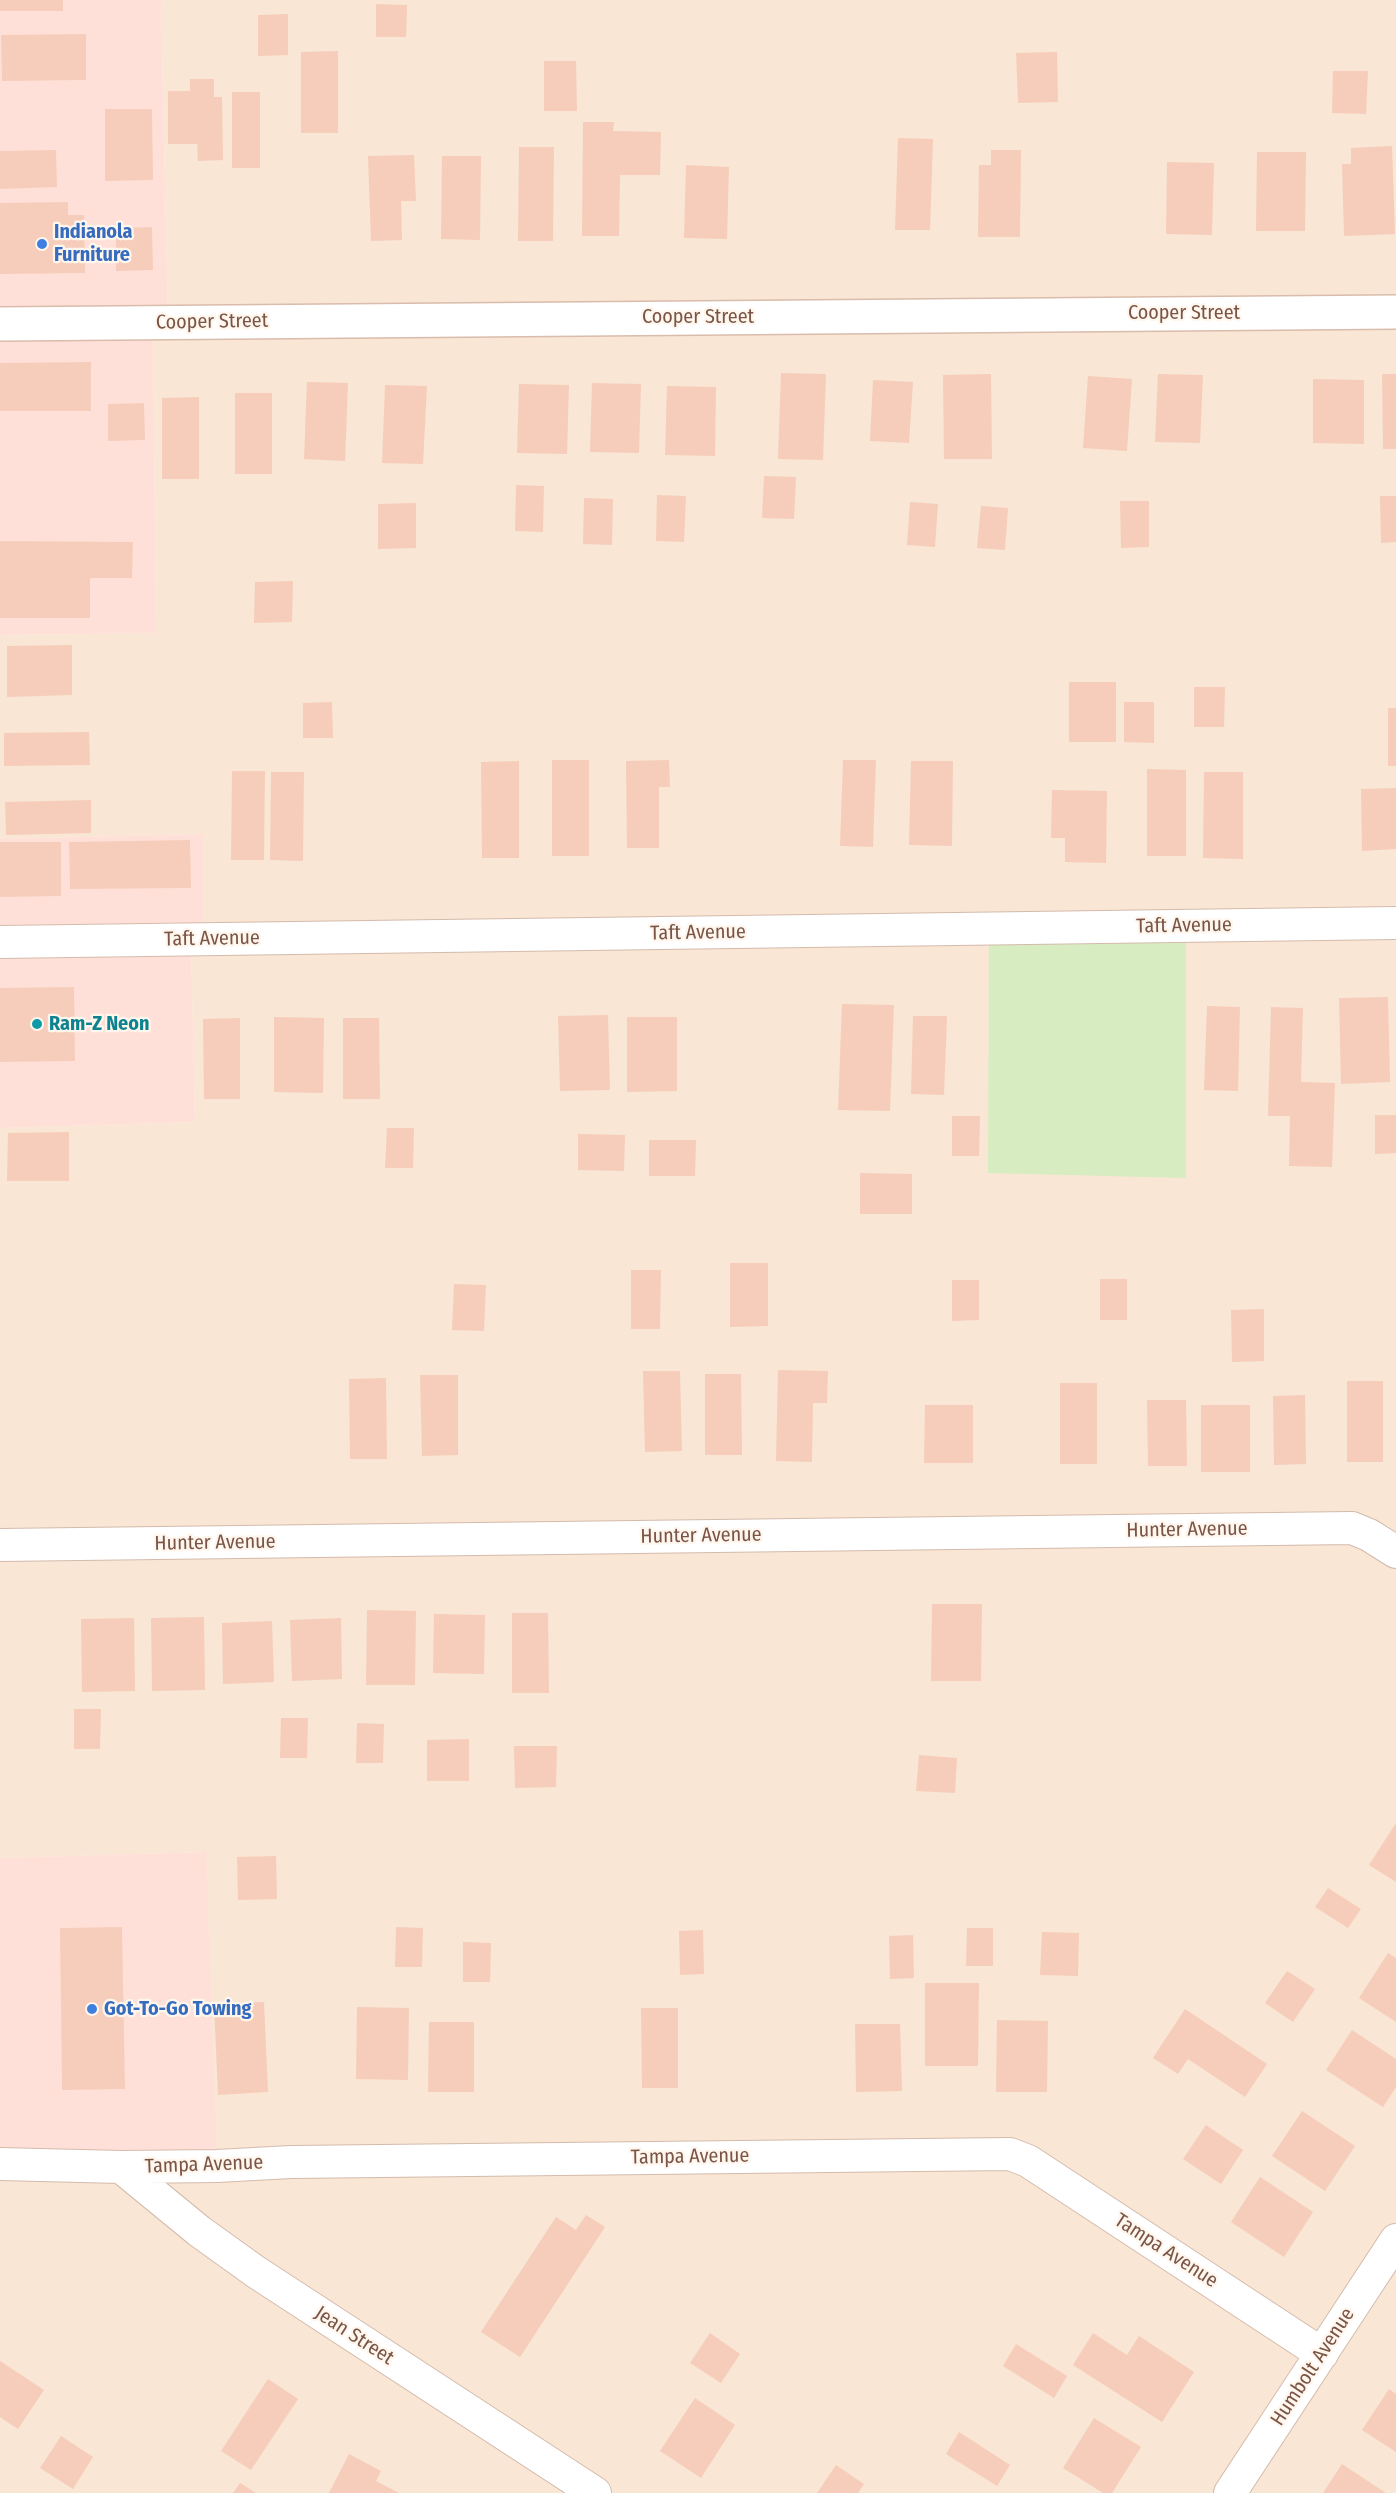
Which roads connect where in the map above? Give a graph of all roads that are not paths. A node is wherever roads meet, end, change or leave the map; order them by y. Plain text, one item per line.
1 (1396, 312) edge
2 (0, 324) edge
3 (1396, 923) edge
4 (0, 942) edge
5 (0, 1545) edge
6 (1396, 1552) edge
7 (0, 2164) edge
8 (121, 2167) junction
9 (1396, 2240) edge
10 (1322, 2354) junction
11 (595, 2493) edge
12 (1230, 2493) edge

1 - 2 street, Cooper Street
3 - 4 street, Taft Avenue
5 - 6 street, Hunter Avenue
7 - 8 street, Tampa Avenue
8 - 10 street, Tampa Avenue
8 - 11 street, Jean Street
9 - 10 street, Humbolt Avenue
10 - 12 street, Humbolt Avenue

